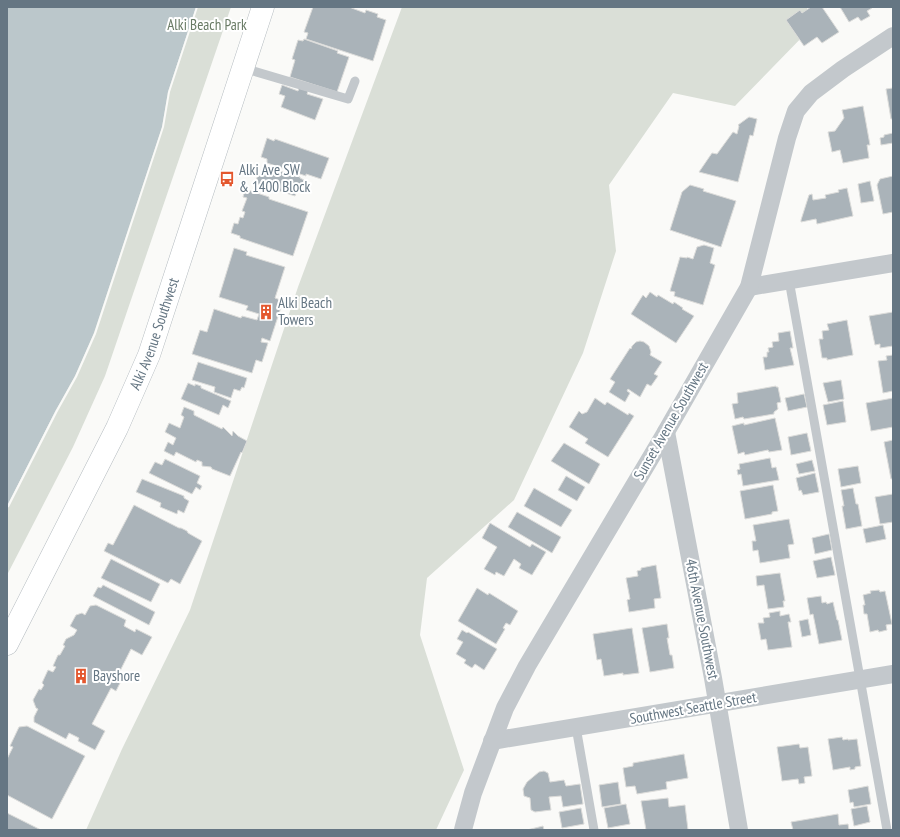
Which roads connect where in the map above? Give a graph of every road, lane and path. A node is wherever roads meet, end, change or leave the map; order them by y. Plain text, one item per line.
1 (263, 7) edge
2 (893, 36) edge
3 (243, 68) junction
4 (355, 81) dead end
5 (893, 263) edge
6 (789, 280) junction
7 (748, 287) junction
8 (666, 432) junction
9 (7, 644) edge
10 (893, 674) edge
11 (860, 679) junction
12 (718, 704) junction
13 (576, 727) junction
14 (492, 741) junction
15 (463, 830) edge
16 (594, 830) edge
17 (739, 830) edge
18 (887, 830) edge

1 - 3 main road, Alki Avenue Southwest
2 - 7 street, Sunset Avenue Southwest
3 - 4 lane
3 - 9 main road, Alki Avenue Southwest
5 - 6 street
6 - 7 street
6 - 11 lane
7 - 8 street, Sunset Avenue Southwest
8 - 12 street, 46th Avenue Southwest
8 - 14 street, Sunset Avenue Southwest
10 - 11 street, Southwest Seattle Street
11 - 12 street, Southwest Seattle Street
11 - 18 lane
12 - 13 street, Southwest Seattle Street
12 - 17 street, 46th Avenue Southwest
13 - 14 street, Southwest Seattle Street
13 - 16 lane
14 - 15 street, Sunset Avenue Southwest

